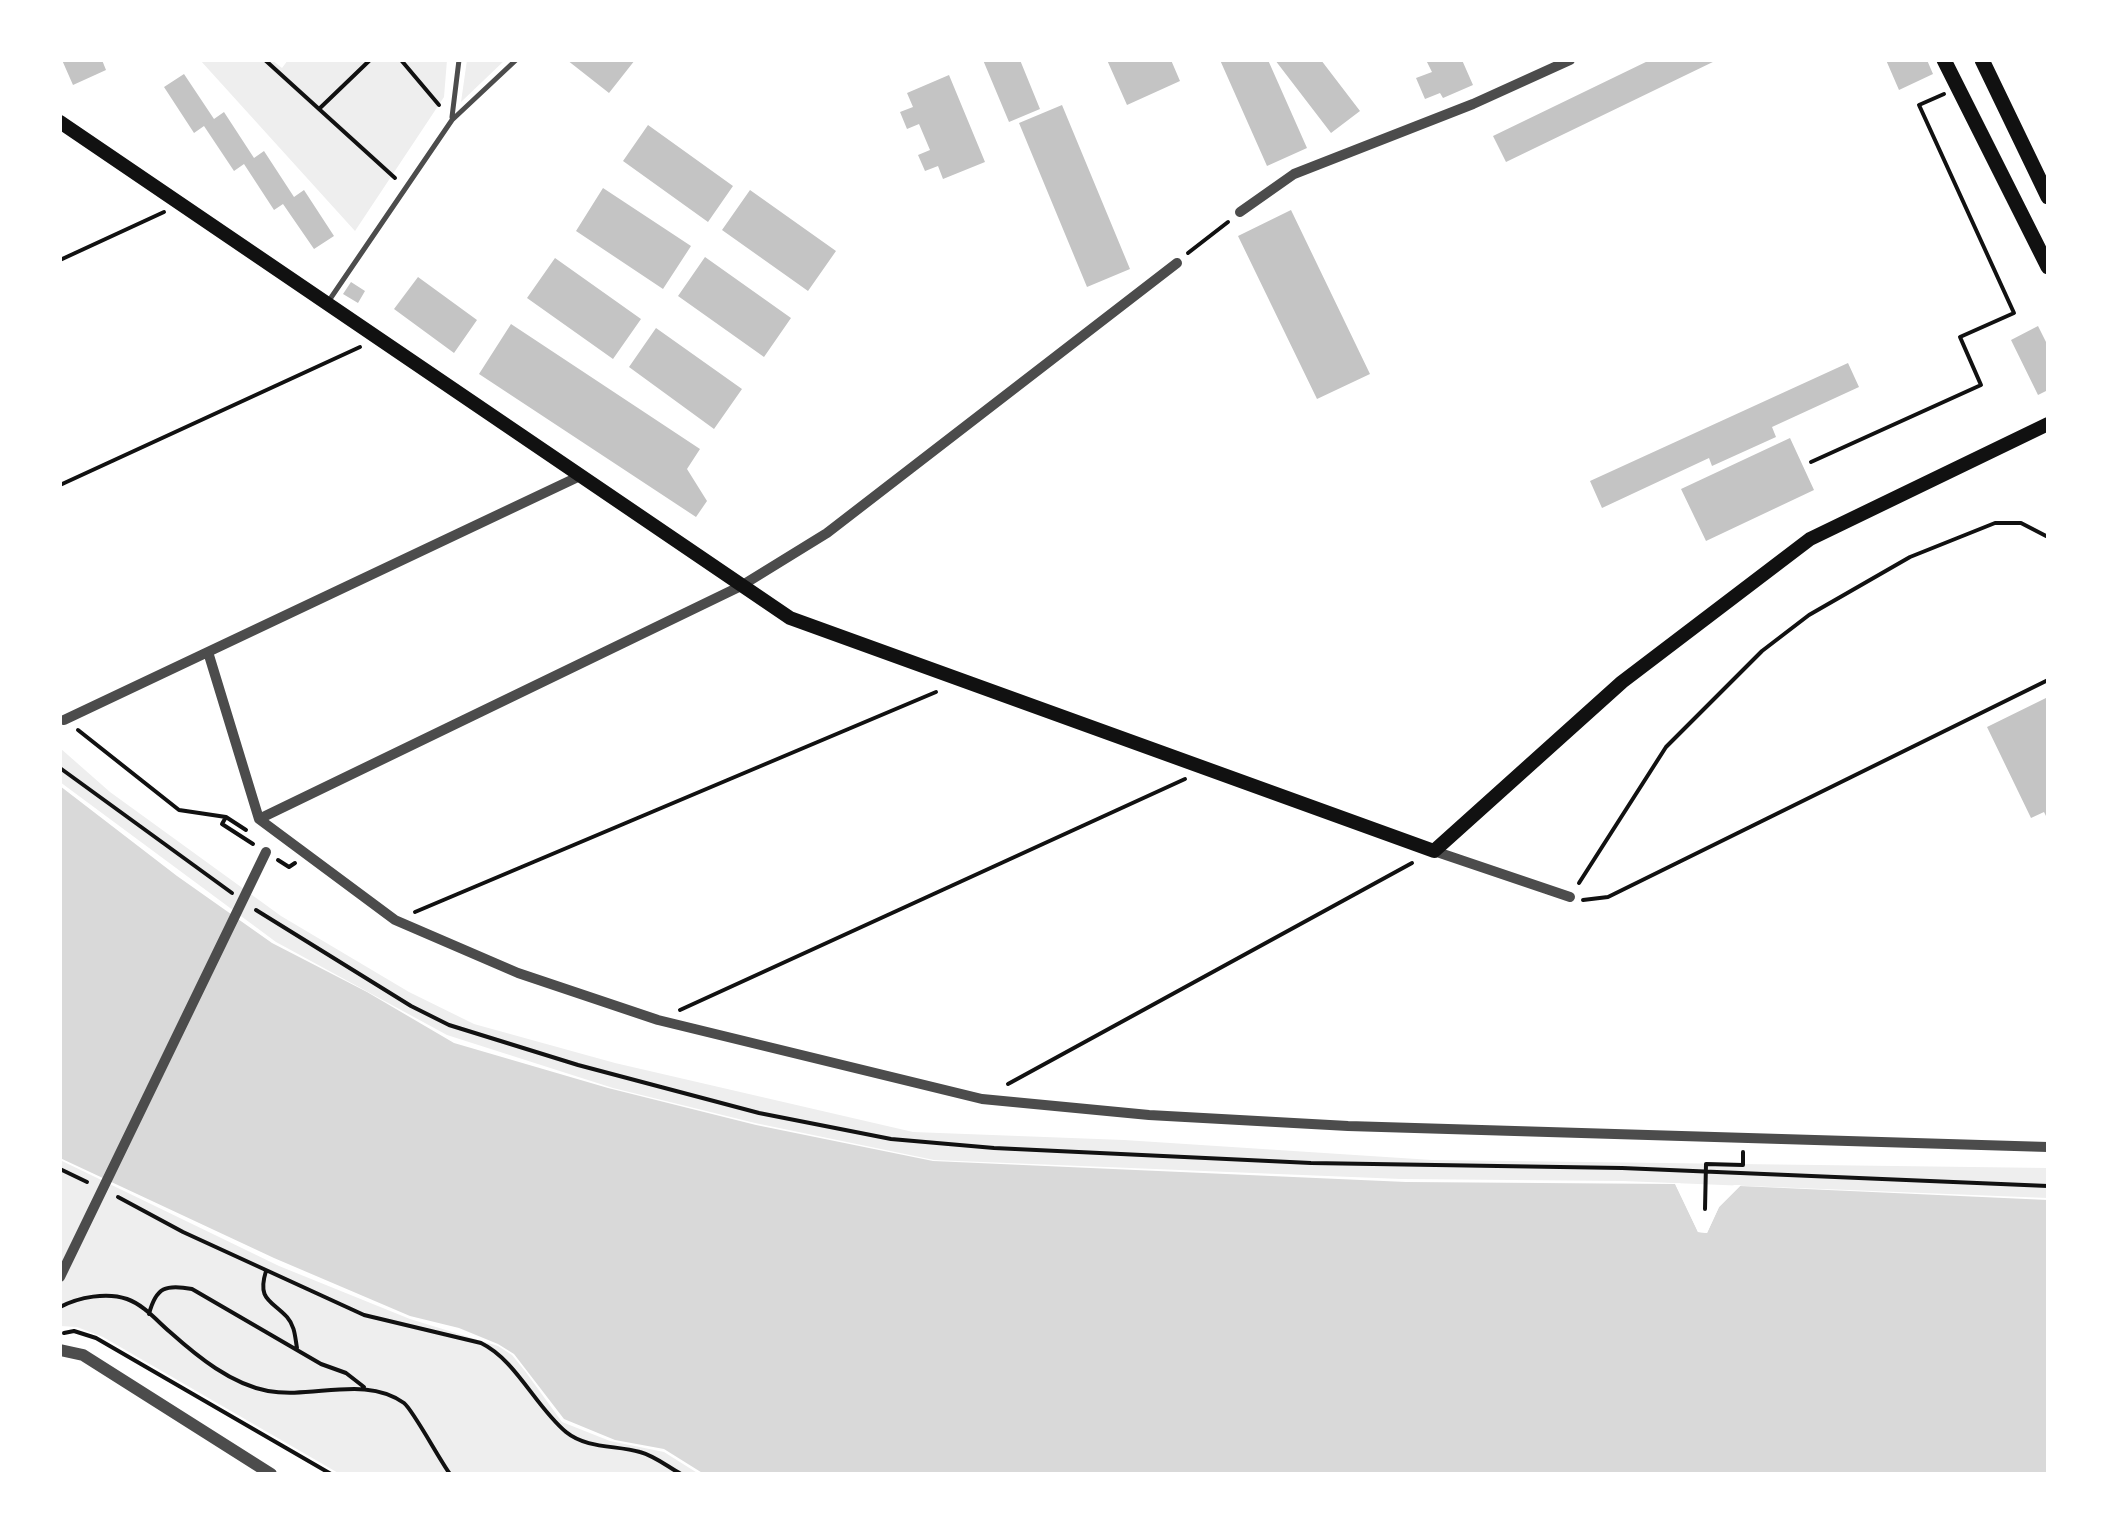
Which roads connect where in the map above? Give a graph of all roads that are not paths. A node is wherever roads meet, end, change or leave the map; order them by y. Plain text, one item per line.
1 (459, 60) edge
2 (516, 60) edge
3 (1570, 60) edge
4 (1944, 60) edge
5 (1982, 60) edge
6 (452, 120) junction
7 (60, 122) edge
8 (2048, 197) edge
9 (1240, 212) road end
10 (1176, 263) road end
11 (2048, 267) edge
12 (327, 304) junction
13 (2048, 424) edge
14 (580, 476) junction
15 (741, 586) junction
16 (208, 652) junction
17 (64, 720) road end
18 (259, 819) junction
19 (1434, 851) junction
20 (266, 852) road end
21 (1570, 897) road end
22 (2048, 1147) edge
23 (61, 1275) edge
24 (60, 1350) edge
25 (271, 1474) edge

1 - 6 lane
2 - 6 lane
3 - 9 street
4 - 11 main road
5 - 8 main road
6 - 12 lane
7 - 12 main road
10 - 15 street
12 - 14 main road
13 - 19 main road
14 - 15 main road
14 - 16 street
15 - 18 street
15 - 19 main road
16 - 17 street
16 - 18 street
18 - 22 street
19 - 21 street
20 - 23 street
24 - 25 street

